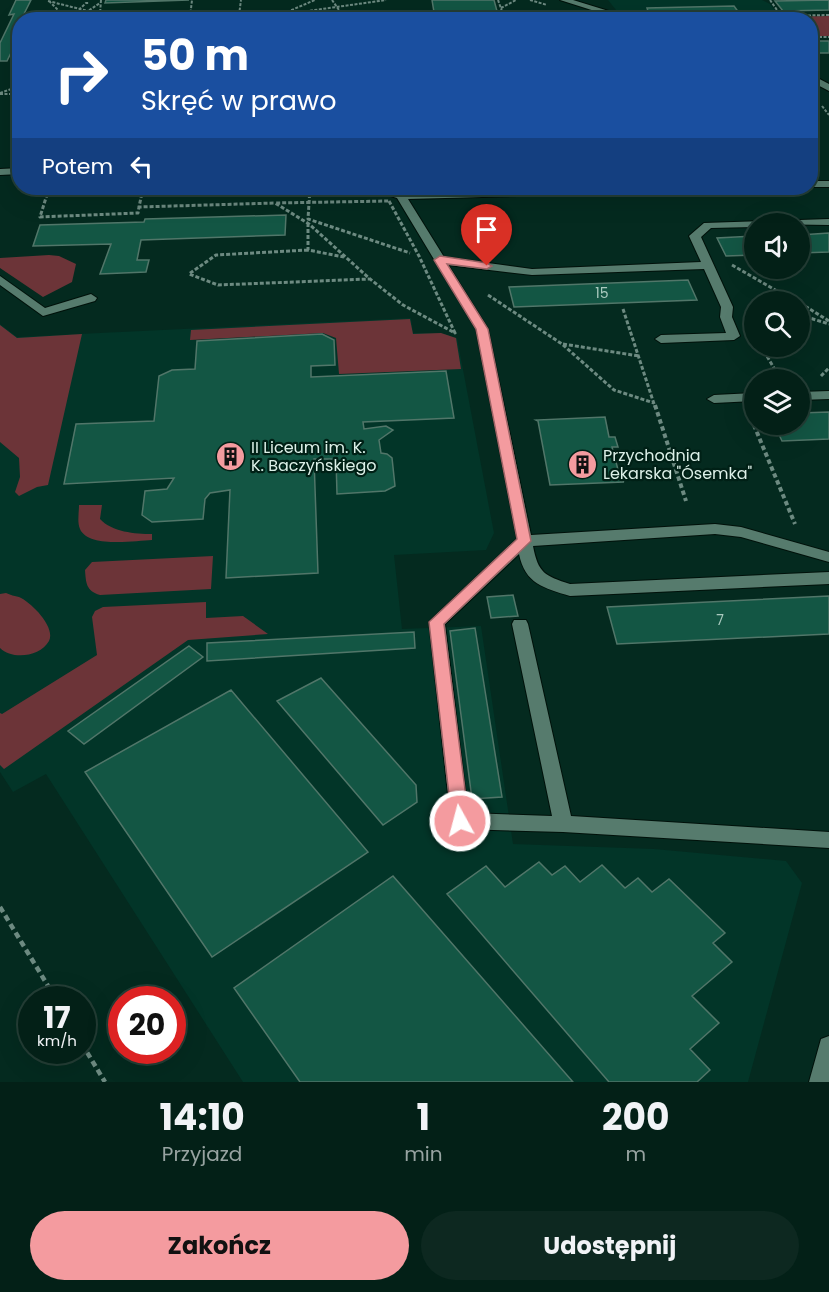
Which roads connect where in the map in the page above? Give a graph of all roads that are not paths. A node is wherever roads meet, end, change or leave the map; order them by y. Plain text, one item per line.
1 (564, 0) edge
2 (598, 4) edge
3 (616, 12) edge
4 (401, 195) edge
5 (829, 222) edge
6 (810, 223) edge
7 (744, 224) edge
8 (440, 260) junction
9 (708, 265) junction
10 (0, 279) edge
11 (91, 298) dead end
12 (661, 339) dead end
13 (829, 395) edge
14 (810, 396) edge
15 (744, 398) edge
16 (714, 399) dead end
17 (524, 541) junction
18 (829, 557) edge
19 (829, 578) edge
20 (520, 624) dead end
21 (563, 824) junction
22 (829, 840) edge
23 (829, 1047) edge
24 (820, 1082) edge

1 - 2 street
2 - 3 street
4 - 8 street
5 - 6 street
7 - 9 street
8 - 9 street
8 - 17 street
9 - 12 street
10 - 11 street
13 - 14 street
15 - 16 street
17 - 18 street
17 - 19 street
17 - 21 street
20 - 21 street
21 - 22 street
23 - 24 street

